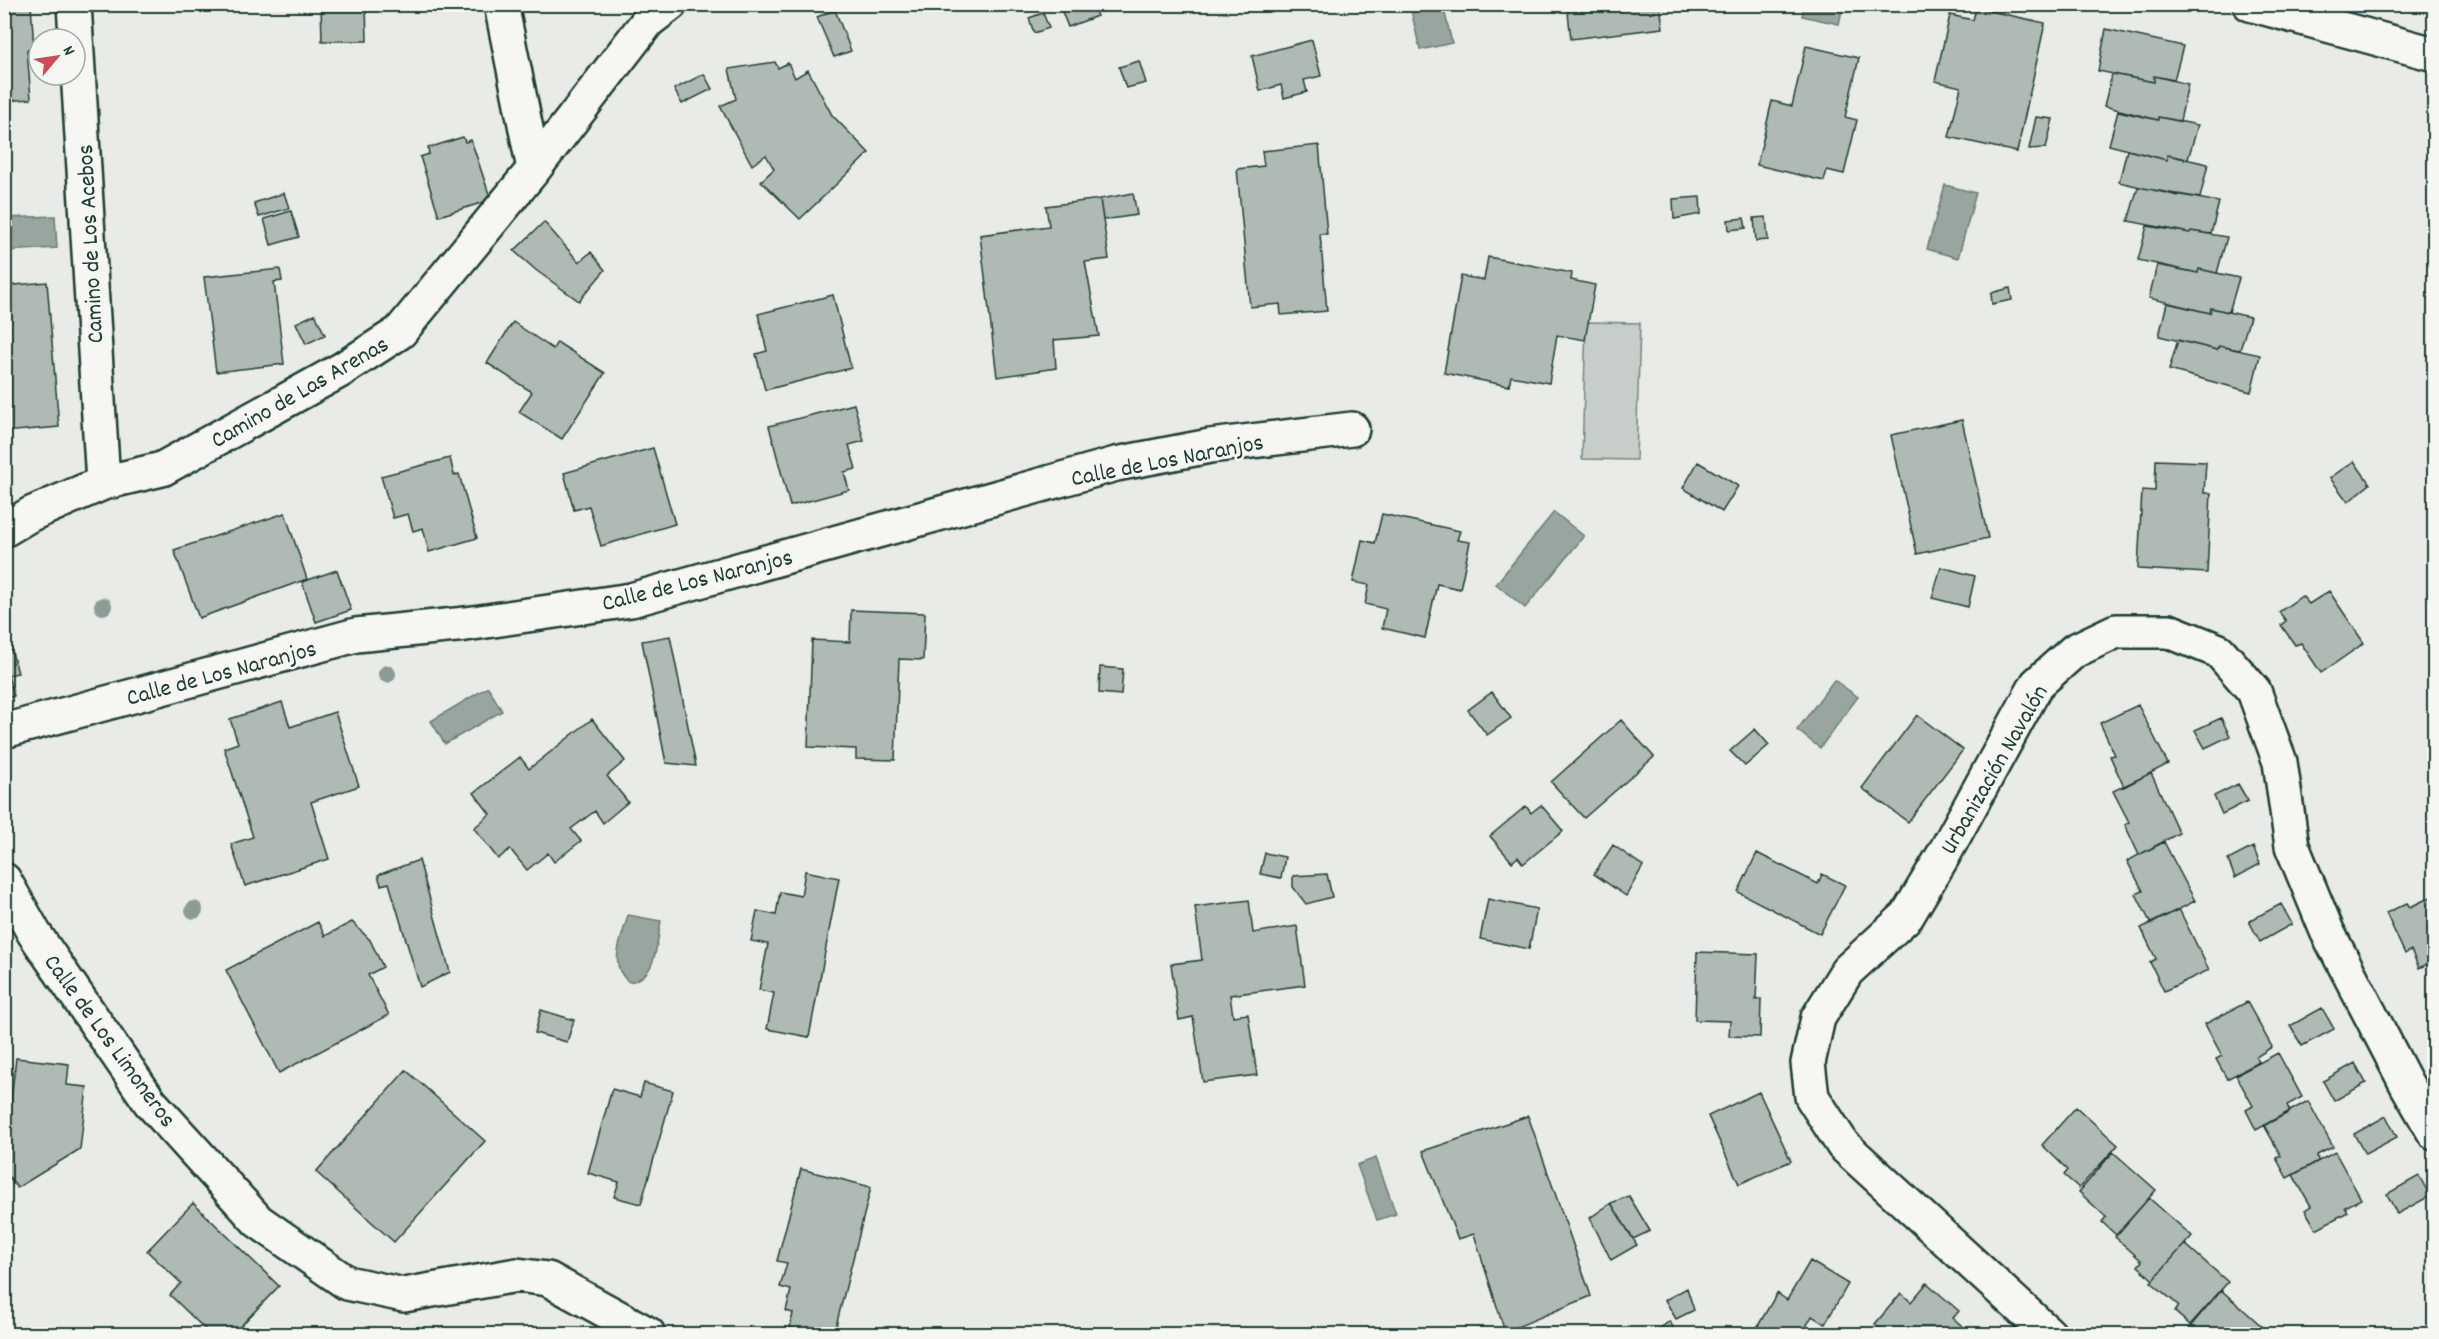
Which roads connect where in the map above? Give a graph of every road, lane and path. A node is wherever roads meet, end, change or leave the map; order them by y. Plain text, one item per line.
1 (74, 4) edge
2 (501, 4) edge
3 (670, 4) edge
4 (2250, 4) edge
5 (2434, 54) edge
6 (534, 169) junction
7 (1353, 429) dead end
8 (103, 483) junction
9 (4, 530) edge
10 (4, 731) edge
11 (4, 880) edge
12 (2434, 1132) edge
13 (648, 1335) edge
14 (2049, 1335) edge

1 - 8 street, Camino de Los Acebos
2 - 6 street
3 - 6 street, Camino de Las Arenas
4 - 5 street
6 - 8 street, Camino de Las Arenas
7 - 10 street, Calle de Los Naranjos
8 - 9 street, Camino de Las Arenas
11 - 13 street, Calle de Los Limoneros
12 - 14 street, Urbanización Navalón

